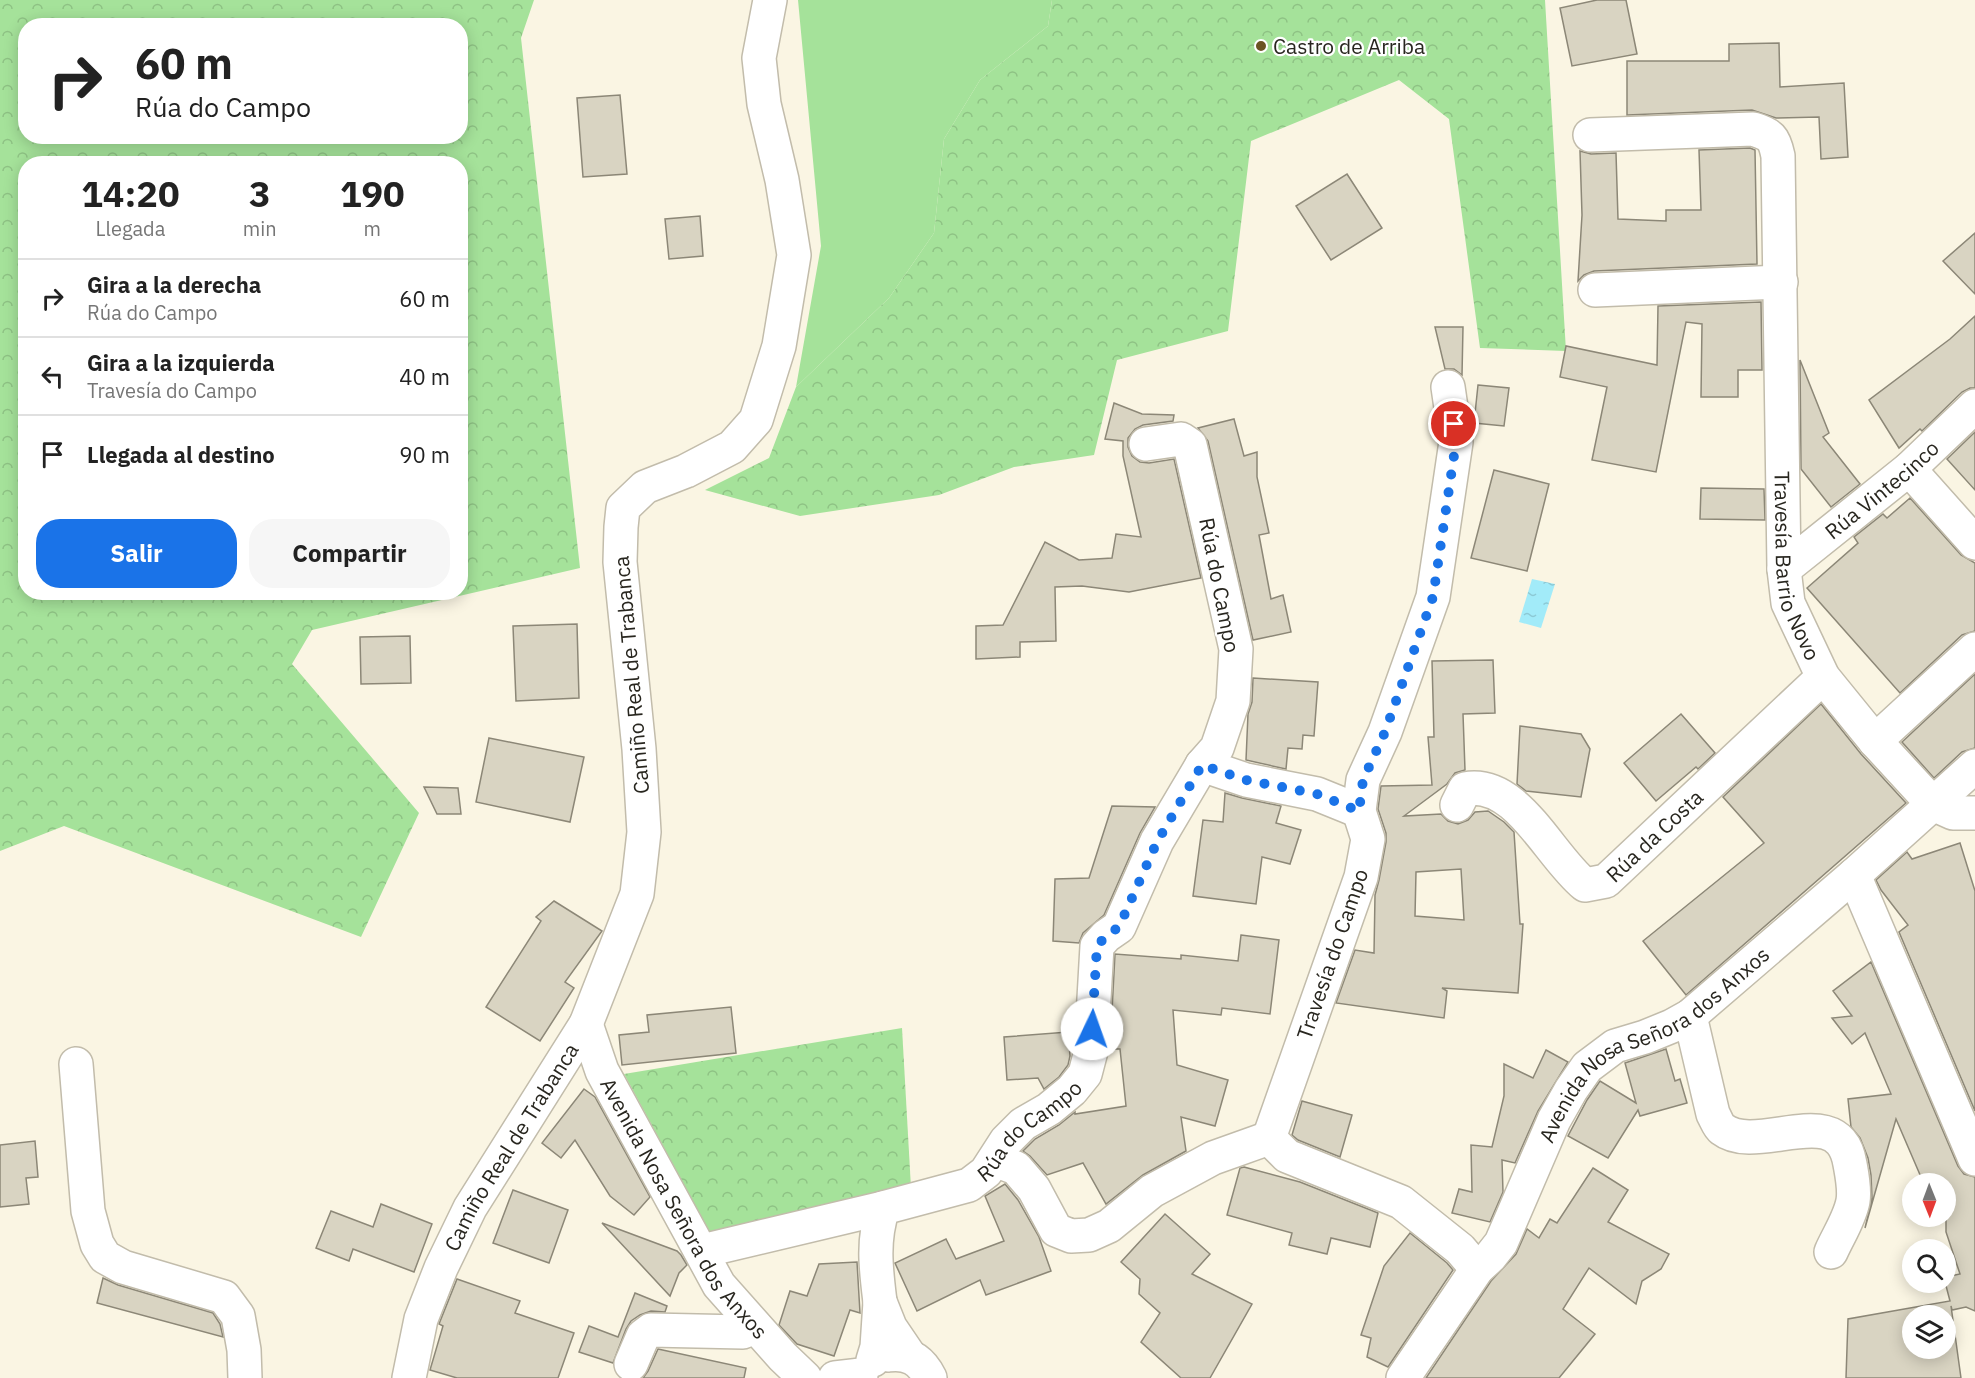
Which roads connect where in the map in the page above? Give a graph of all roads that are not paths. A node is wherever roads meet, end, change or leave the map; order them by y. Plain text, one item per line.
1 (770, 0) edge
2 (1590, 135) dead end
3 (1781, 282) junction
4 (1596, 290) dead end
5 (1448, 387) dead end
6 (1975, 406) edge
7 (1146, 444) dead end
8 (1909, 469) junction
9 (1975, 543) edge
10 (1784, 569) junction
11 (1975, 649) edge
12 (1823, 677) junction
13 (1875, 741) junction
14 (1202, 765) junction
15 (1975, 766) edge
16 (1933, 804) junction
17 (1457, 805) dead end
18 (1359, 811) junction
19 (1975, 813) edge
20 (1854, 875) junction
21 (1690, 1016) junction
22 (586, 1024) junction
23 (76, 1064) dead end
24 (1269, 1138) junction
25 (1975, 1159) edge
26 (996, 1160) junction
27 (883, 1208) junction
28 (702, 1251) junction
29 (1831, 1252) dead end
30 (1477, 1269) junction
31 (880, 1302) junction
32 (755, 1326) junction
33 (631, 1364) dead end
34 (920, 1367) edge
35 (858, 1373) edge
36 (245, 1378) edge
37 (409, 1378) edge
38 (805, 1378) edge
39 (1403, 1378) edge

1 - 22 street, Camiño Real de Trabanca
2 - 3 street, Travesía Barrio Novo
3 - 4 street
3 - 10 street, Travesía Barrio Novo
5 - 18 street, Travesía do Campo
6 - 8 street, Rúa Vintecinco
7 - 14 street, Rúa do Campo
8 - 9 street
8 - 10 street, Rúa Vintecinco
10 - 12 street, Travesía Barrio Novo
11 - 13 street
12 - 13 street, Travesía Barrio Novo
12 - 17 street, Rúa da Costa
13 - 16 street, Travesía Barrio Novo
14 - 18 street
14 - 26 street, Rúa do Campo
15 - 16 street, Avenida Nosa Señora dos Anxos
16 - 19 street
16 - 20 street, Avenida Nosa Señora dos Anxos
18 - 24 street, Travesía do Campo
20 - 21 street, Avenida Nosa Señora dos Anxos
20 - 25 street
21 - 29 street
21 - 30 street, Avenida Nosa Señora dos Anxos
22 - 28 street, Avenida Nosa Señora dos Anxos
22 - 37 street, Camiño Real de Trabanca
23 - 36 street
24 - 26 street
24 - 30 street
26 - 27 street, Rúa do Campo
27 - 28 street, Rúa do Campo
27 - 31 street
28 - 32 street, Avenida Nosa Señora dos Anxos
30 - 39 street, Avenida Nosa Señora dos Anxos
31 - 34 street
31 - 35 street
32 - 33 street
32 - 38 street, Avenida Nosa Señora dos Anxos
34 - 35 street

